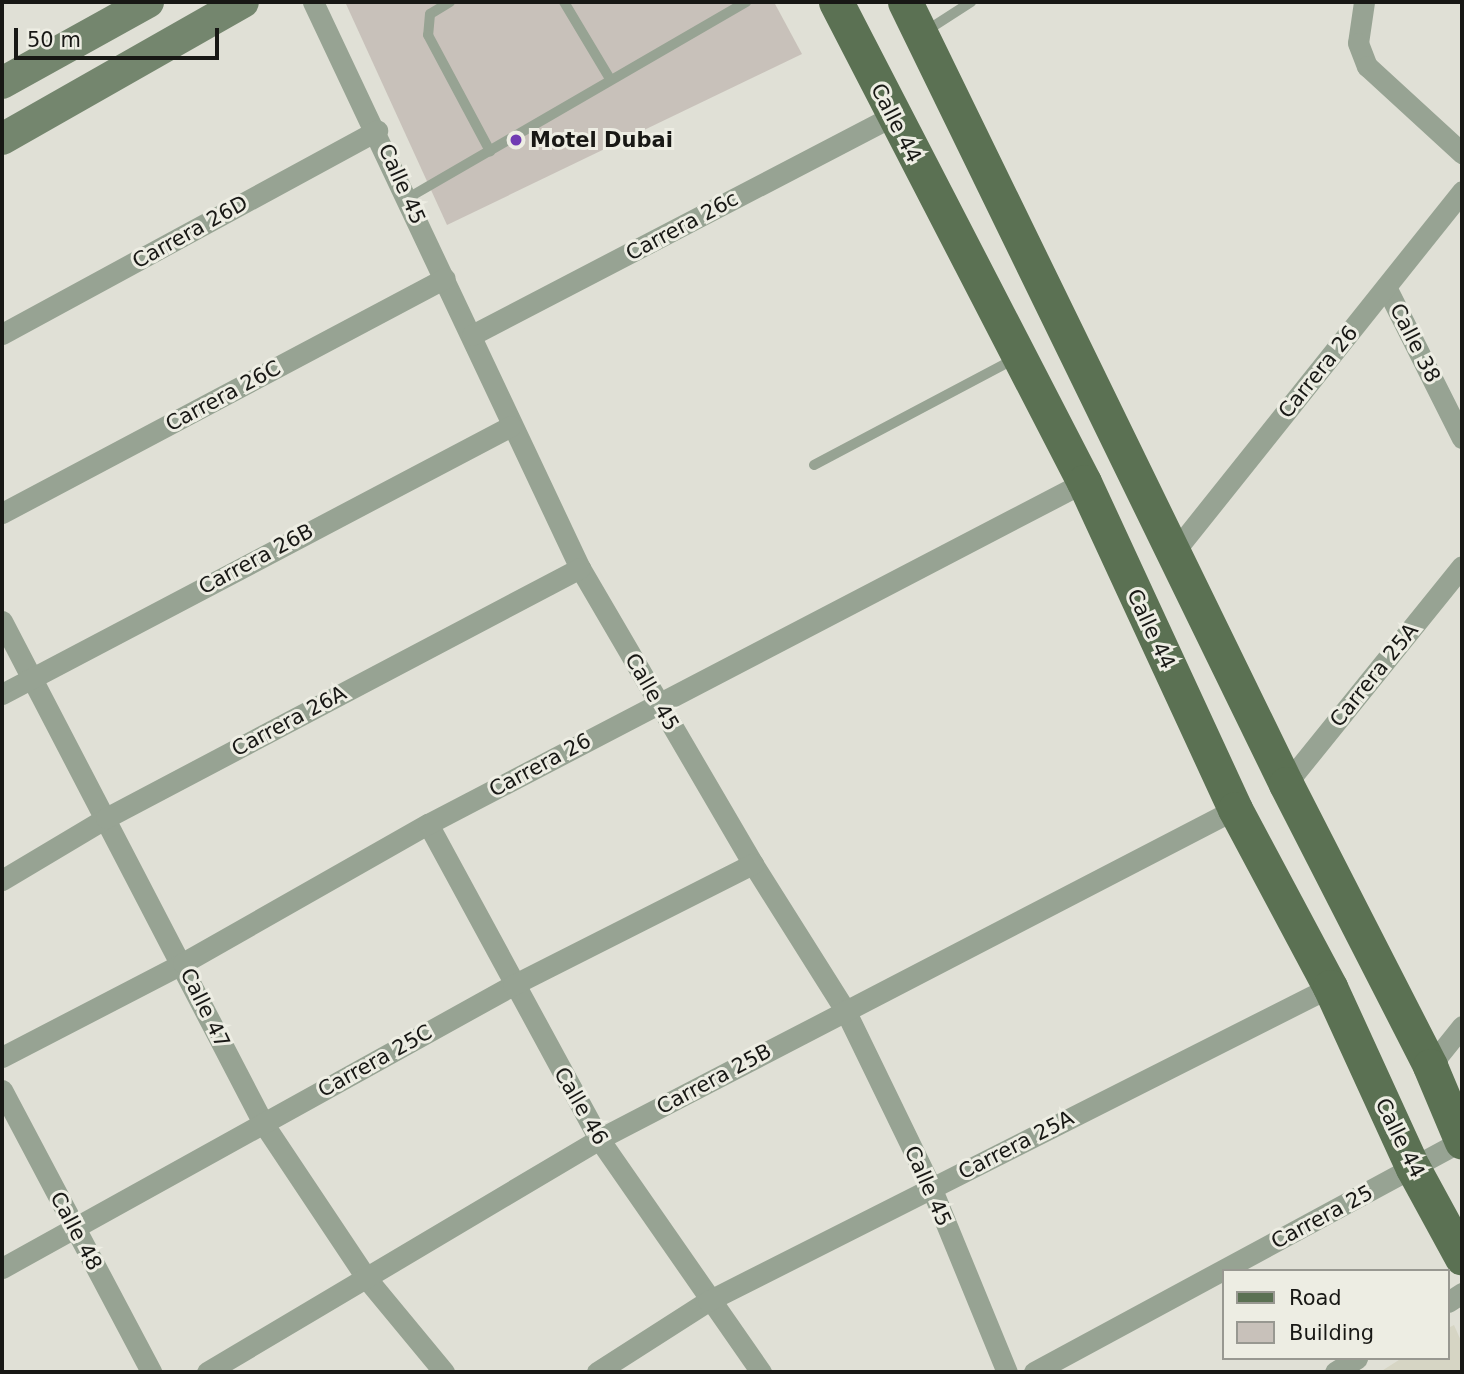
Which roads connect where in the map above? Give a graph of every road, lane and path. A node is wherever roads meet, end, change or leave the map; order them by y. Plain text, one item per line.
1 (148, 2) edge
2 (243, 2) edge
3 (313, 2) edge
4 (450, 2) edge
5 (564, 2) edge
6 (746, 2) edge
7 (836, 2) edge
8 (905, 2) edge
9 (971, 2) edge
10 (1364, 2) edge
11 (733, 5) edge
12 (920, 35) junction
13 (610, 79) junction
14 (2, 83) edge
15 (892, 116) junction
16 (377, 130) junction
17 (2, 139) edge
18 (490, 151) junction
19 (1462, 153) edge
20 (1462, 191) edge
21 (408, 198) junction
22 (445, 278) junction
23 (1386, 287) junction
24 (2, 334) edge
25 (472, 335) junction
26 (1019, 356) junction
27 (511, 426) junction
28 (1462, 438) edge
29 (814, 465) dead end
30 (1084, 482) junction
31 (2, 513) edge
32 (1174, 552) junction
33 (1462, 566) edge
34 (580, 568) junction
35 (2, 621) edge
36 (31, 676) junction
37 (2, 694) edge
38 (658, 703) junction
39 (1286, 784) junction
40 (1235, 809) junction
41 (106, 818) junction
42 (428, 824) junction
43 (753, 864) junction
44 (2, 880) edge
45 (183, 963) junction
46 (513, 985) junction
47 (1329, 987) junction
48 (845, 1010) junction
49 (1462, 1026) edge
50 (2, 1058) edge
51 (1430, 1066) junction
52 (2, 1090) edge
53 (263, 1123) junction
54 (599, 1139) junction
55 (1462, 1141) edge
56 (1413, 1168) junction
57 (931, 1187) junction
58 (74, 1228) junction
59 (1462, 1258) edge
60 (2, 1268) edge
61 (1225, 1269) edge
62 (1222, 1271) edge
63 (367, 1279) junction
64 (708, 1301) junction
65 (1354, 1360) edge
66 (151, 1372) edge
67 (207, 1372) edge
68 (444, 1372) edge
69 (597, 1372) edge
70 (761, 1372) edge
71 (1007, 1372) edge
72 (1034, 1372) edge
73 (1335, 1372) edge

1 - 14 street
2 - 17 street
3 - 16 street, Calle 45
4 - 18 lane
5 - 13 lane
6 - 11 lane
7 - 15 main road, Calle 44
8 - 12 main road
9 - 12 lane
10 - 19 street
11 - 13 lane
12 - 32 main road
13 - 18 lane
15 - 25 street, Carrera 26c
15 - 26 main road, Calle 44
16 - 21 street, Calle 45
16 - 24 street, Carrera 26D
18 - 21 lane
20 - 23 street, Carrera 26
21 - 22 street, Calle 45
22 - 25 street, Calle 45
22 - 31 street, Carrera 26C
23 - 28 street, Calle 38
23 - 32 street, Carrera 26
25 - 27 street, Calle 45
26 - 29 lane
26 - 30 main road, Calle 44
27 - 34 street, Calle 45
27 - 36 street, Carrera 26B
30 - 38 street, Carrera 26
30 - 40 main road, Calle 44
32 - 39 main road
33 - 39 street, Carrera 25A
34 - 38 street, Calle 45
34 - 41 street, Carrera 26A
35 - 36 street, Calle 47
36 - 37 street, Carrera 26B
36 - 41 street, Calle 47
38 - 42 street, Carrera 26
38 - 43 street, Calle 45
39 - 51 main road
40 - 47 main road, Calle 44
40 - 48 street, Carrera 25B
41 - 44 street, Carrera 26A
41 - 45 street, Calle 47
42 - 45 street, Carrera 26
42 - 46 street, Calle 46
43 - 46 street, Carrera 25C
43 - 48 street, Calle 45
45 - 50 street, Carrera 26
45 - 53 street, Calle 47
46 - 53 street, Carrera 25C
46 - 54 street, Calle 46
47 - 56 main road, Calle 44
47 - 57 street, Carrera 25A
48 - 54 street, Carrera 25B
48 - 57 street, Calle 45
49 - 51 street
51 - 55 main road
52 - 58 street, Calle 48
53 - 58 street, Carrera 25C
53 - 63 street, Calle 47
54 - 63 street, Carrera 25B
54 - 64 street, Calle 46
55 - 56 street, Carrera 25
56 - 59 main road, Calle 44
56 - 61 street, Carrera 25
57 - 64 street, Carrera 25A
57 - 71 street, Calle 45
58 - 60 street, Carrera 25C
58 - 66 street, Calle 48
62 - 72 street, Carrera 25
63 - 67 street, Carrera 25B
63 - 68 street, Calle 47
64 - 69 street, Carrera 25A
64 - 70 street, Calle 46
65 - 73 street

